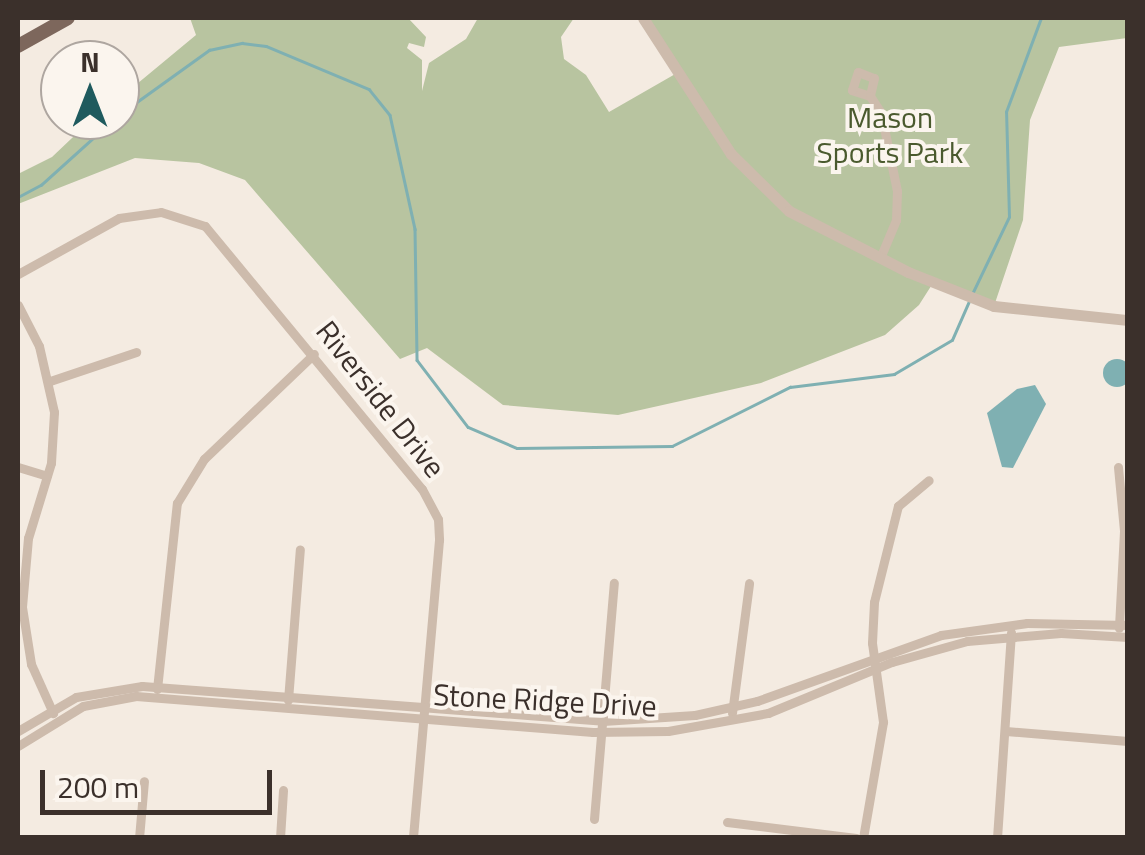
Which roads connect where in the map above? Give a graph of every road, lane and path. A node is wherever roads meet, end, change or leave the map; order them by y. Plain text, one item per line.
1 (68, 18) edge
2 (643, 18) edge
3 (18, 46) edge
4 (870, 96) dead end
5 (880, 258) junction
6 (18, 274) edge
7 (18, 305) edge
8 (1128, 320) edge
9 (136, 352) dead end
10 (314, 354) junction
11 (50, 381) junction
12 (18, 467) edge
13 (1118, 467) dead end
14 (47, 476) junction
15 (928, 480) dead end
16 (300, 549) dead end
17 (614, 583) dead end
18 (750, 583) dead end
19 (20, 586) edge
20 (1010, 630) junction
21 (1123, 630) edge
22 (876, 663) junction
23 (156, 691) junction
24 (288, 695) junction
25 (731, 707) junction
26 (288, 708) junction
27 (50, 709) junction
28 (425, 713) junction
29 (57, 719) junction
30 (734, 720) junction
31 (602, 727) junction
32 (18, 730) edge
33 (1006, 731) junction
34 (1128, 740) edge
35 (18, 746) edge
36 (144, 781) dead end
37 (283, 790) dead end
38 (594, 819) dead end
39 (727, 822) dead end
40 (139, 838) edge
41 (280, 838) edge
42 (414, 838) edge
43 (859, 838) edge
44 (997, 838) edge

1 - 3 main road
2 - 5 street
4 - 5 street
5 - 8 street
6 - 10 street, Riverside Drive
7 - 11 street
9 - 11 street
10 - 23 street
10 - 28 street, Riverside Drive
11 - 14 street
12 - 14 street
13 - 21 street
14 - 19 street
15 - 22 street
16 - 24 street
17 - 31 street
18 - 25 street
19 - 27 street
20 - 21 street, Stone Ridge Drive
20 - 22 street, Stone Ridge Drive
20 - 33 street
22 - 25 street, Stone Ridge Drive
22 - 30 street, Stone Ridge Drive
22 - 43 street
23 - 24 street, Stone Ridge Drive
23 - 26 street, Stone Ridge Drive
23 - 27 street, Stone Ridge Drive
23 - 29 street, Stone Ridge Drive
24 - 26 street
24 - 28 street, Stone Ridge Drive
25 - 30 street
25 - 31 street, Stone Ridge Drive
26 - 28 street, Stone Ridge Drive
27 - 29 street
27 - 32 street, Stone Ridge Drive
28 - 31 street, Stone Ridge Drive
28 - 42 street, Riverside Drive
29 - 35 street, Stone Ridge Drive
30 - 31 street, Stone Ridge Drive
31 - 38 street
33 - 34 street
33 - 44 street
36 - 40 street
37 - 41 street
39 - 43 street

